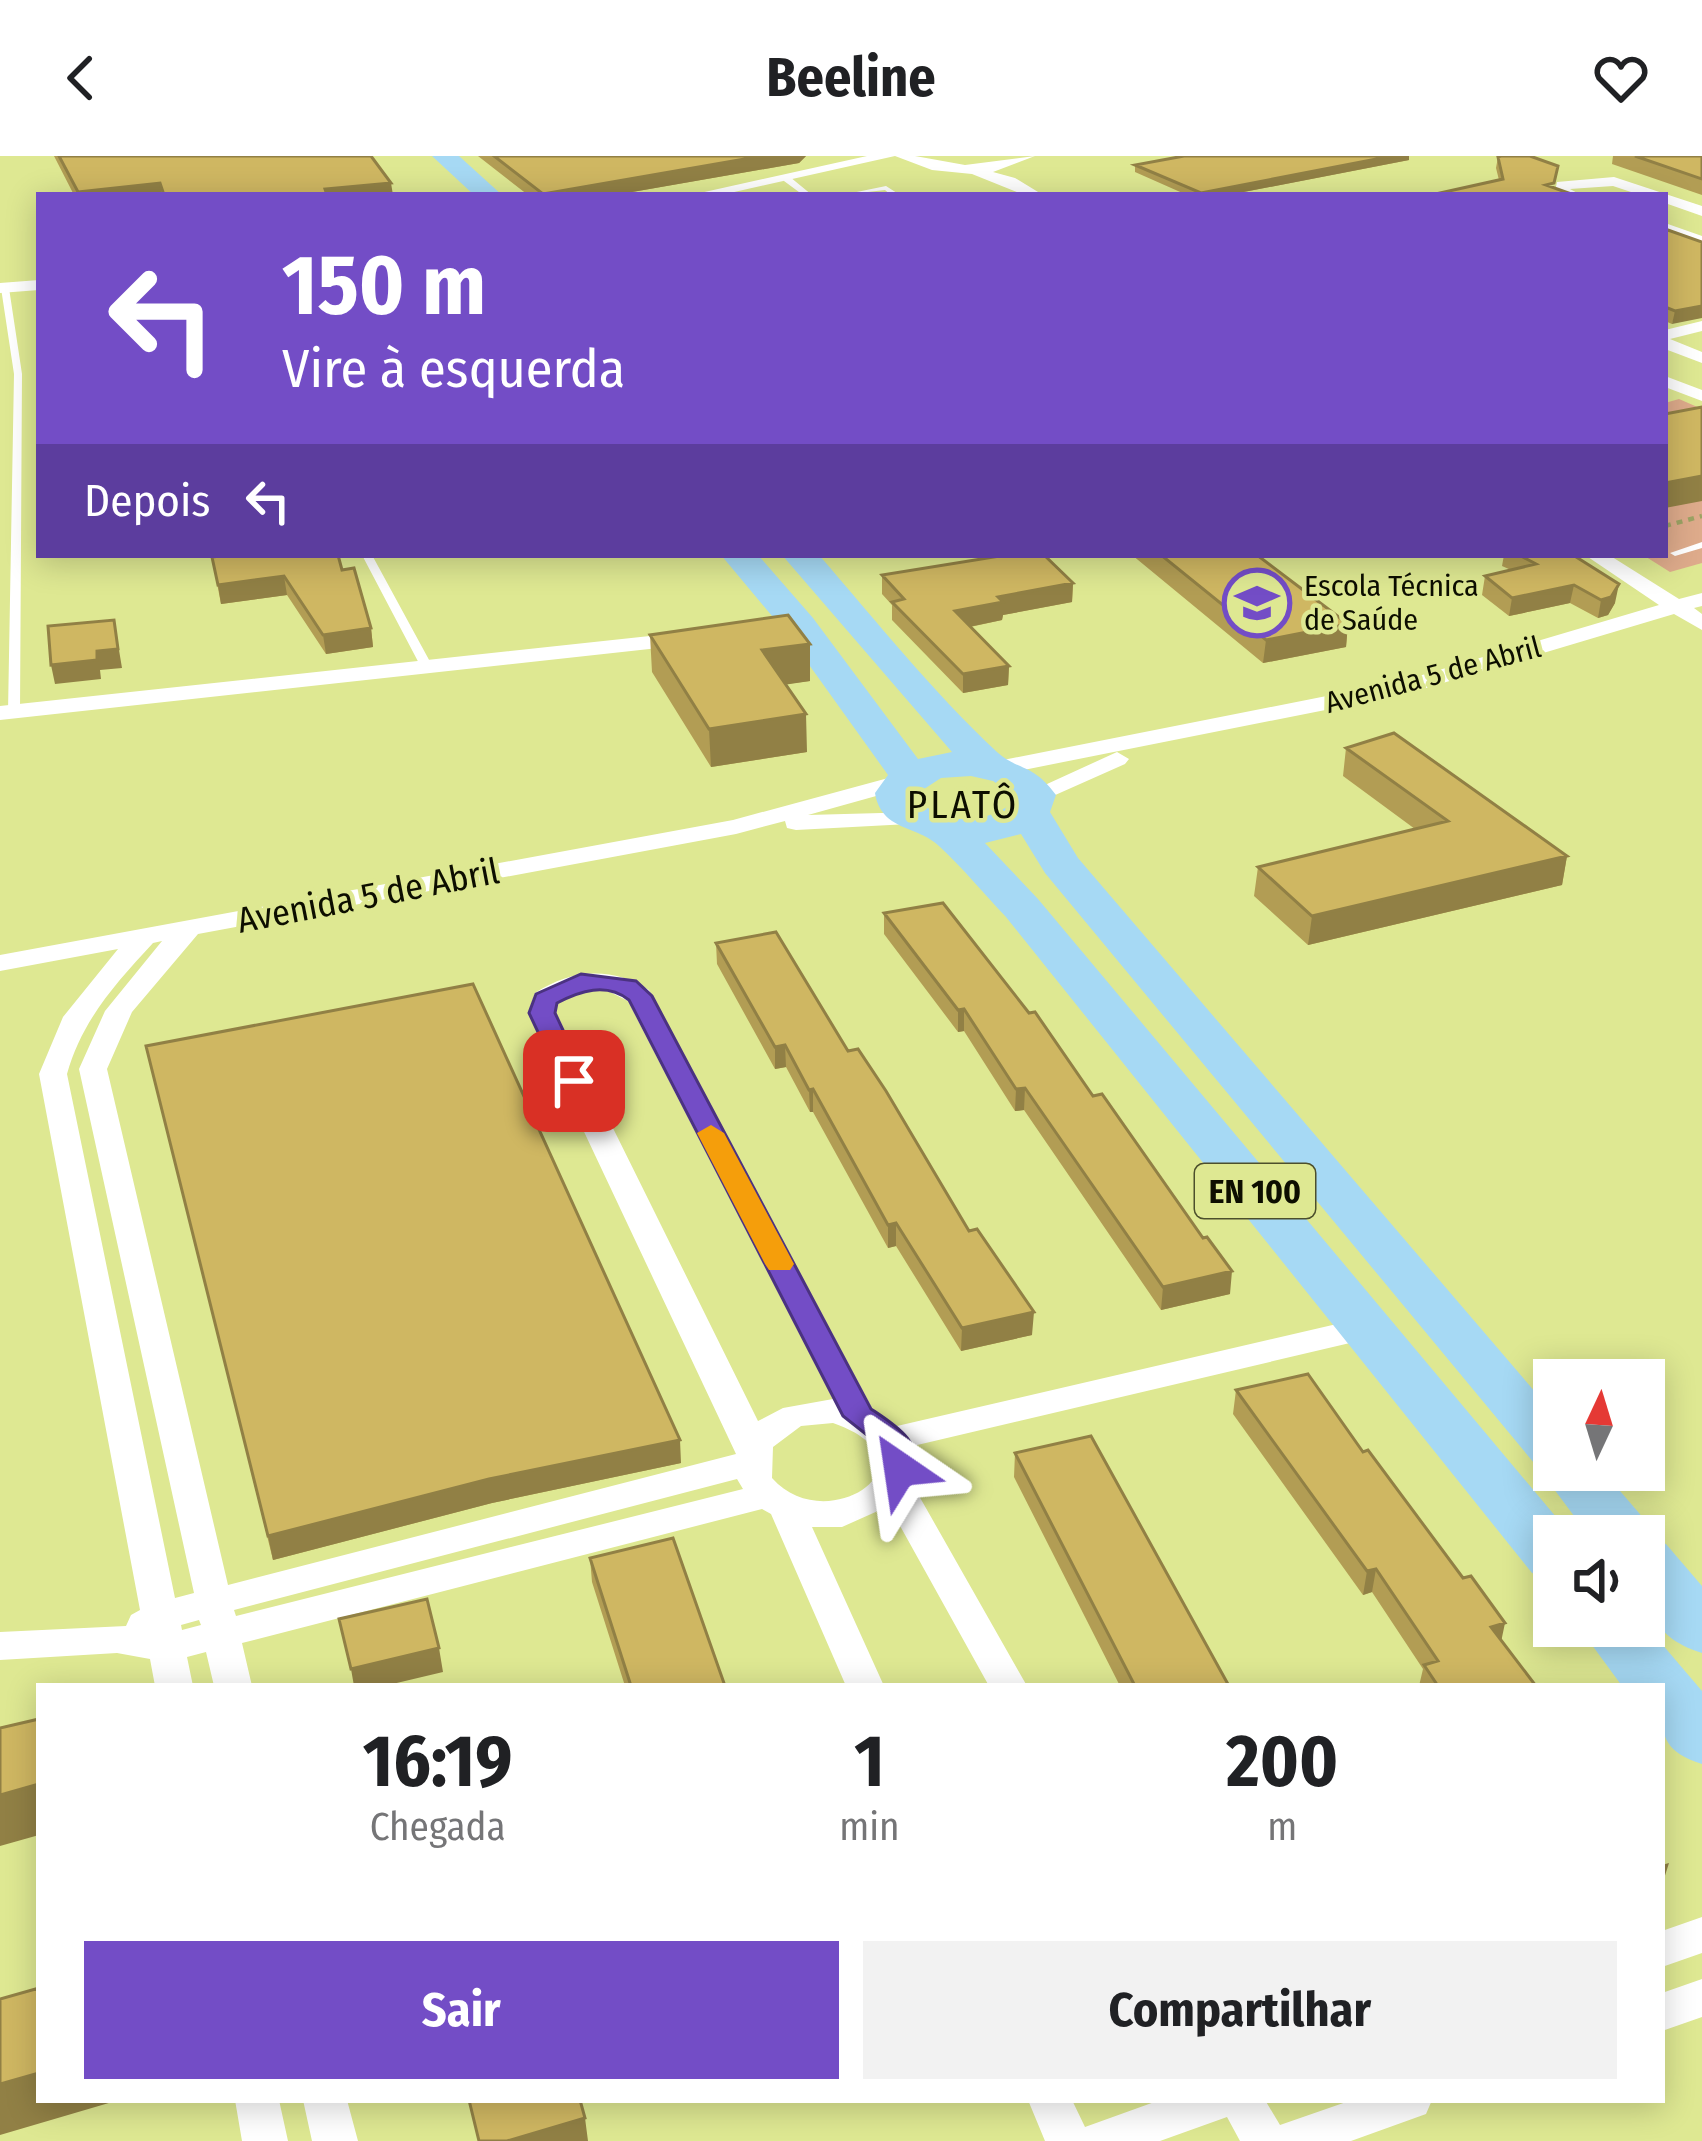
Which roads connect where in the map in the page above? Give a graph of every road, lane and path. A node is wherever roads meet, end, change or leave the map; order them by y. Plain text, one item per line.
1 (444, 156) edge
2 (888, 156) edge
3 (902, 156) edge
4 (1023, 159) edge
5 (926, 165) junction
6 (961, 169) junction
7 (818, 174) junction
8 (787, 179) junction
9 (486, 192) edge
10 (716, 192) edge
11 (804, 192) edge
12 (863, 192) edge
13 (892, 192) edge
14 (1031, 192) edge
15 (1035, 192) edge
16 (1566, 192) edge
17 (1646, 192) edge
18 (1668, 199) edge
19 (1702, 211) edge
20 (1668, 229) edge
21 (1702, 241) edge
22 (36, 273) edge
23 (3, 282) edge
24 (36, 284) edge
25 (1702, 326) edge
26 (1668, 338) edge
27 (1668, 341) edge
28 (1702, 358) edge
29 (1668, 382) edge
30 (1702, 396) edge
31 (1702, 516) edge
32 (1668, 528) edge
33 (1702, 545) edge
34 (1675, 553) dead end
35 (369, 558) edge
36 (1600, 558) edge
37 (805, 561) edge
38 (748, 566) edge
39 (1702, 598) edge
40 (1676, 607) junction
41 (1702, 623) edge
42 (707, 637) edge
43 (428, 669) junction
44 (7, 712) edge
45 (1161, 739) junction
46 (993, 767) junction
47 (918, 801) junction
48 (1032, 804) junction
49 (188, 928) junction
50 (144, 937) junction
51 (0, 963) edge
52 (1367, 1328) junction
53 (859, 1416) junction
54 (1533, 1428) edge
55 (893, 1439) junction
56 (764, 1478) junction
57 (894, 1484) junction
58 (1586, 1491) edge
59 (1606, 1515) edge
60 (1533, 1531) edge
61 (1665, 1585) edge
62 (218, 1618) junction
63 (1702, 1630) edge
64 (0, 1646) edge
65 (1627, 1647) edge
66 (167, 1650) edge
67 (232, 1683) edge
68 (864, 1683) edge
69 (1006, 1683) edge
70 (1657, 1683) edge
71 (1665, 1693) edge
72 (1702, 1738) edge
73 (1702, 1935) edge
74 (1665, 1948) edge
75 (1702, 1997) edge
76 (1665, 2011) edge
77 (258, 2103) edge
78 (327, 2103) edge
79 (1050, 2103) edge
80 (1210, 2103) edge
81 (1243, 2103) edge
82 (1401, 2103) edge
83 (265, 2141) edge
84 (334, 2141) edge
85 (1068, 2141) edge
86 (1101, 2141) edge
87 (1264, 2141) edge
88 (1293, 2141) edge

1 - 9 main road
2 - 7 street
3 - 5 street
4 - 6 street
4 - 15 street
5 - 6 street
5 - 7 street
6 - 14 street
7 - 8 street
8 - 10 street
8 - 11 lane
12 - 13 lane
16 - 17 street
18 - 19 street
20 - 21 street
22 - 23 street
23 - 24 street
23 - 44 lane
25 - 26 street
27 - 28 street
29 - 30 street
31 - 32 path
33 - 34 lane
35 - 43 lane
36 - 40 street
37 - 38 main road
37 - 46 main road, EN 100
38 - 47 main road, EN 100
39 - 40 street, Avenida 5 de Abril
40 - 41 street
40 - 45 street, Avenida 5 de Abril
42 - 43 street
43 - 44 street
45 - 46 street, Avenida 5 de Abril
45 - 48 street, Avenida 5 de Abril
46 - 47 main road
46 - 48 main road, EN 100
47 - 48 main road
47 - 49 street, Avenida 5 de Abril
47 - 52 main road, EN 100
48 - 54 main road, EN 100
49 - 50 street, Avenida 5 de Abril
49 - 62 street
50 - 51 street, Avenida 5 de Abril
50 - 66 street
52 - 55 street
52 - 60 main road, EN 100
53 - 55 street
53 - 56 street
53 - 56 street
55 - 57 street
56 - 57 street
56 - 62 street
56 - 68 street
57 - 69 street
58 - 59 main road
61 - 63 main road
62 - 66 street
62 - 67 street
64 - 66 street
65 - 70 main road
71 - 72 main road
73 - 74 street
75 - 76 street
77 - 83 street
78 - 84 street
79 - 85 street
80 - 86 street
81 - 87 street
82 - 88 street

